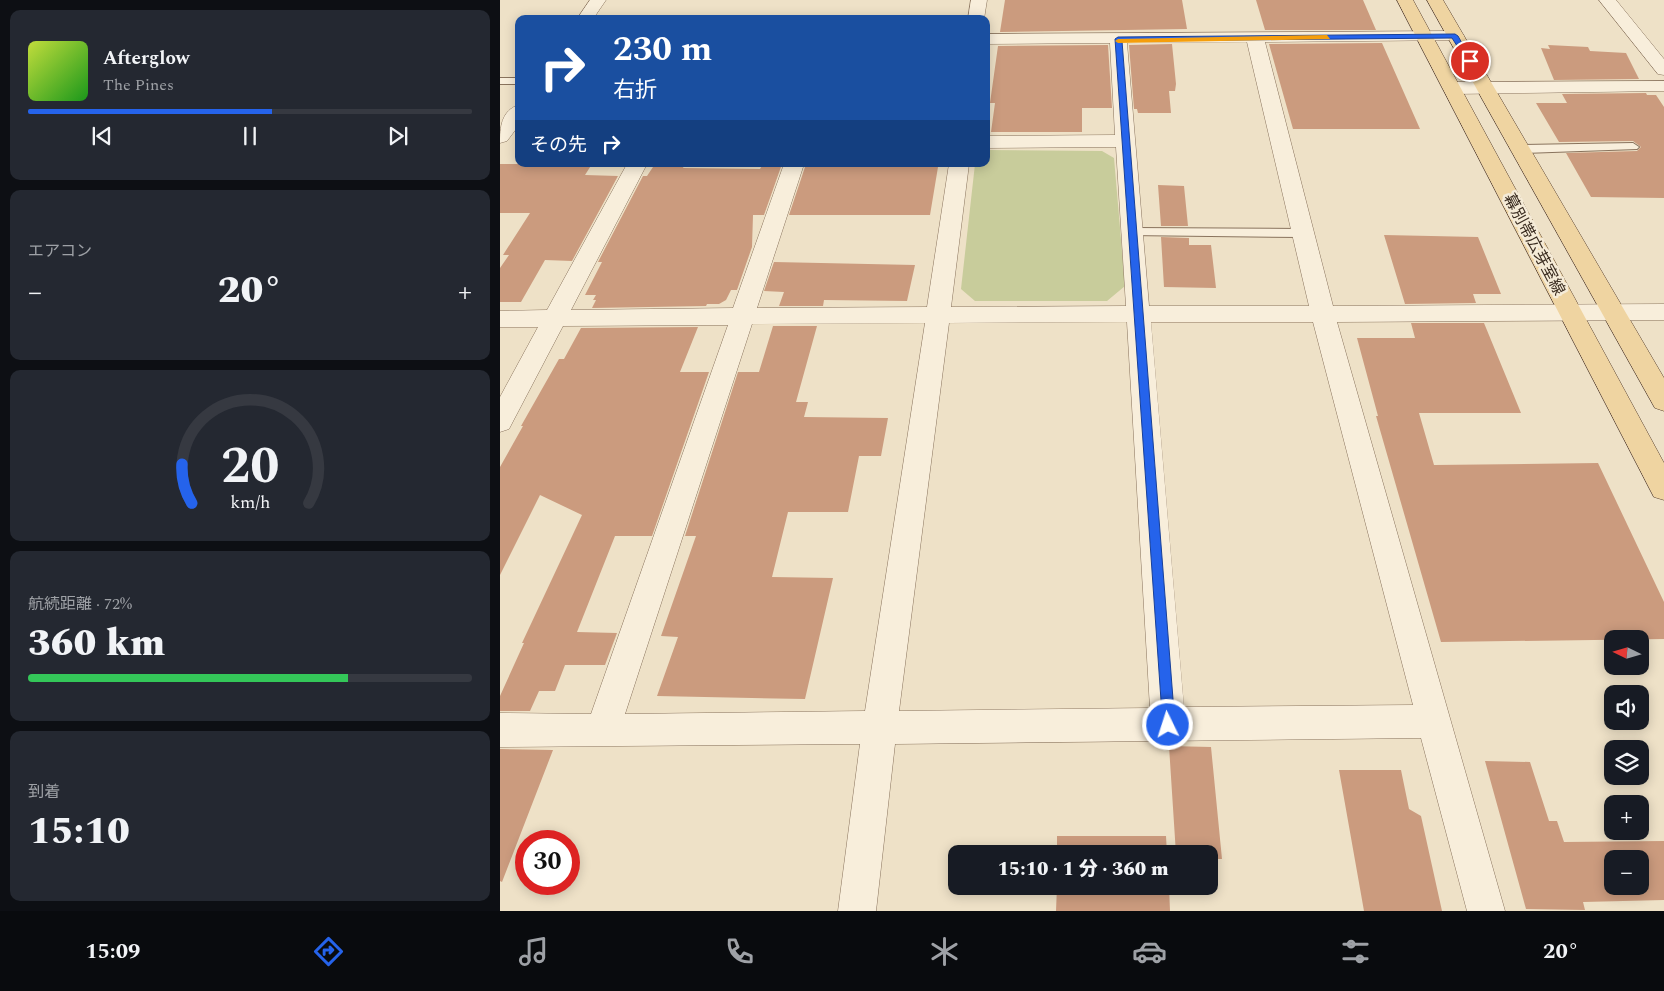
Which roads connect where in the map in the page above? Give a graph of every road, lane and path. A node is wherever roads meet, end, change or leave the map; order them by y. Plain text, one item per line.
1 (598, 0) edge
2 (979, 0) edge
3 (1405, 0) edge
4 (1435, 0) edge
5 (1606, 0) edge
6 (587, 15) edge
7 (977, 15) edge
8 (1426, 36) junction
9 (1455, 36) junction
10 (1255, 38) junction
11 (990, 39) edge
12 (1118, 39) junction
13 (1657, 53) edge
14 (1664, 70) edge
15 (500, 81) edge
16 (515, 81) edge
17 (1664, 86) edge
18 (1453, 88) junction
19 (1486, 88) junction
20 (515, 116) edge
21 (500, 137) edge
22 (1126, 141) junction
23 (990, 142) edge
24 (1633, 148) dead end
25 (1521, 149) junction
26 (635, 167) edge
27 (793, 167) edge
28 (958, 167) edge
29 (1133, 232) junction
30 (1302, 233) junction
31 (1613, 312) junction
32 (1664, 312) edge
33 (1571, 313) junction
34 (939, 314) junction
35 (1323, 314) junction
36 (1140, 315) junction
37 (744, 317) junction
38 (556, 318) junction
39 (500, 319) edge
40 (1664, 401) edge
41 (500, 422) edge
42 (1664, 489) edge
43 (1434, 721) junction
44 (1168, 725) junction
45 (880, 727) junction
46 (500, 730) edge
47 (602, 730) junction
48 (857, 911) edge
49 (1486, 911) edge

1 - 6 street
2 - 7 street
3 - 8 main road, 幕別帯広芽室線
4 - 9 main road, 幕別帯広芽室線
5 - 13 street
8 - 9 street
8 - 10 street
8 - 18 main road, 幕別帯広芽室線
9 - 19 main road, 幕別帯広芽室線
10 - 12 street
10 - 30 street
11 - 12 street
12 - 22 street
13 - 14 street
15 - 16 lane
17 - 19 street
18 - 19 street
18 - 33 main road, 幕別帯広芽室線
19 - 25 main road, 幕別帯広芽室線
20 - 21 street
22 - 23 street
22 - 29 street
24 - 25 lane
25 - 31 main road, 幕別帯広芽室線
26 - 38 street
27 - 37 street
28 - 34 street
29 - 30 lane
29 - 36 street
30 - 35 street
31 - 32 street
31 - 33 street
31 - 40 main road, 幕別帯広芽室線
33 - 35 street
33 - 42 main road, 幕別帯広芽室線
34 - 36 street
34 - 37 street
34 - 45 street
35 - 36 street
35 - 43 street
36 - 44 street
37 - 38 street
37 - 47 street
38 - 39 street
38 - 41 street
43 - 44 street
43 - 49 street
44 - 45 street
45 - 47 street
45 - 48 street
46 - 47 street

